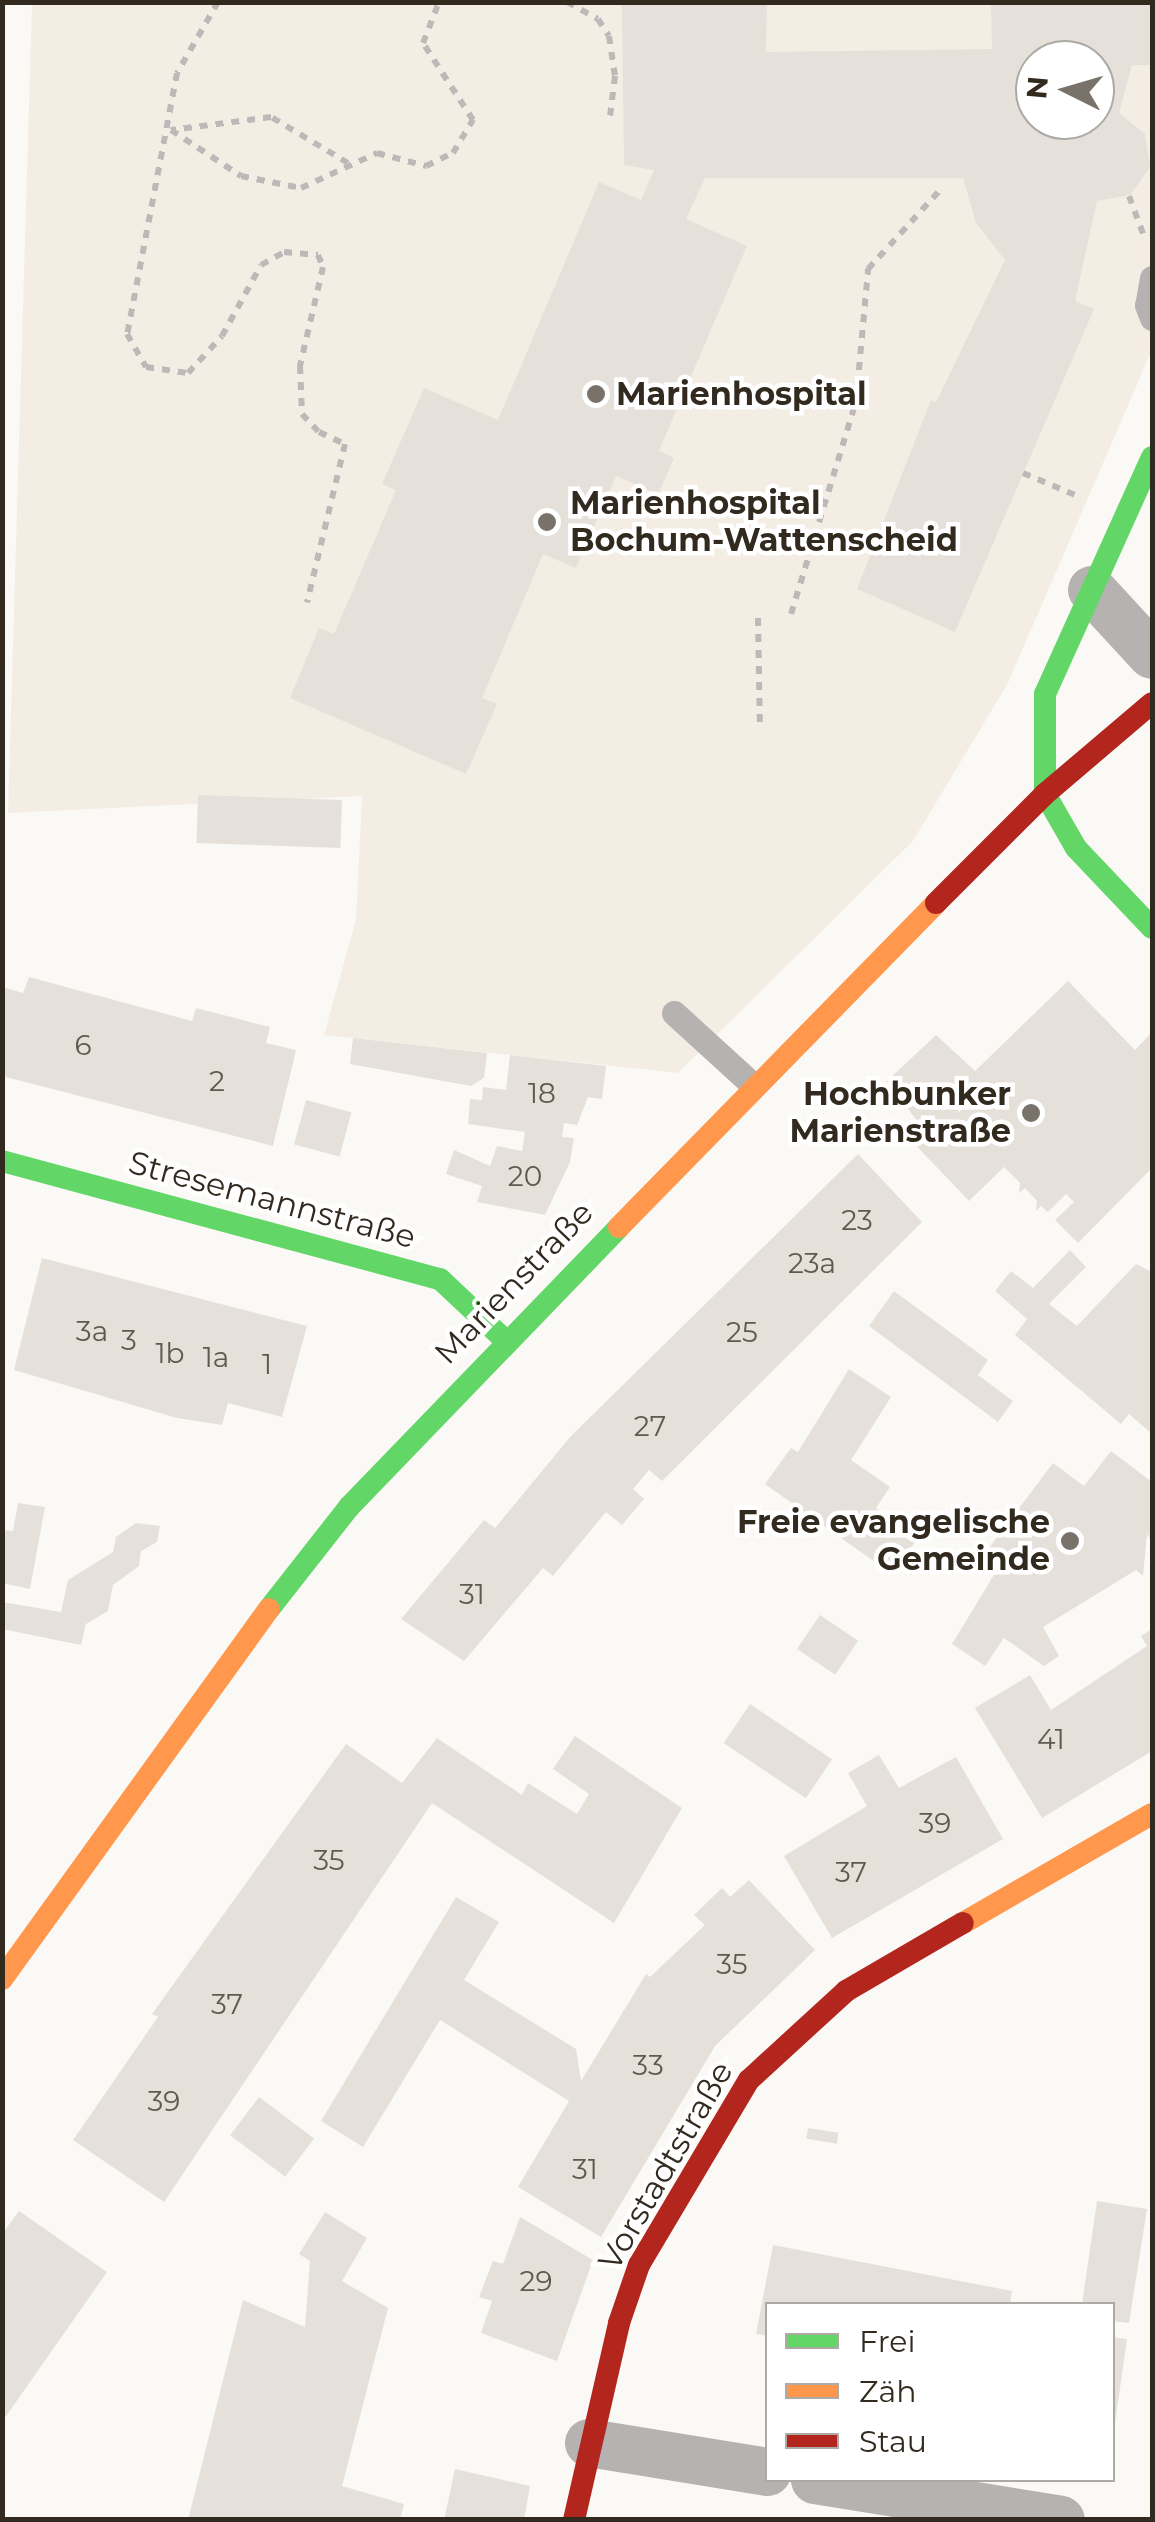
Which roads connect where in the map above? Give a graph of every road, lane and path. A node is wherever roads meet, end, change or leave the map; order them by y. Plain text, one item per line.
1 (218, 2) edge
2 (438, 2) edge
3 (567, 2) edge
4 (610, 116) dead end
5 (171, 130) junction
6 (348, 162) junction
7 (942, 188) dead end
8 (1130, 196) dead end
9 (1147, 243) dead end
10 (1152, 278) edge
11 (1152, 318) edge
12 (1152, 457) edge
13 (1092, 590) junction
14 (307, 602) dead end
15 (791, 614) dead end
16 (758, 618) dead end
17 (1152, 655) edge
18 (1152, 703) edge
19 (760, 730) dead end
20 (1046, 794) junction
21 (1152, 928) edge
22 (674, 1013) dead end
23 (754, 1086) junction
24 (2, 1161) edge
25 (504, 1340) junction
26 (1152, 1814) edge
27 (2, 1979) edge
28 (590, 2443) junction
29 (765, 2472) edge
30 (827, 2482) edge
31 (574, 2520) edge
32 (1061, 2520) edge

1 - 5 path
2 - 6 path
3 - 4 path
5 - 6 path
5 - 6 path
5 - 14 path
7 - 15 path
8 - 9 path
10 - 11 lane
12 - 13 street
13 - 17 street
13 - 20 street
16 - 19 path
18 - 20 street, Marienstraße
20 - 21 street
20 - 23 street, Marienstraße
22 - 23 lane
23 - 25 street, Marienstraße
24 - 25 street, Stresemannstraße
25 - 27 street, Marienstraße
26 - 28 street, Vorstadtstraße
28 - 29 street
28 - 31 street, Vorstadtstraße
30 - 32 street

